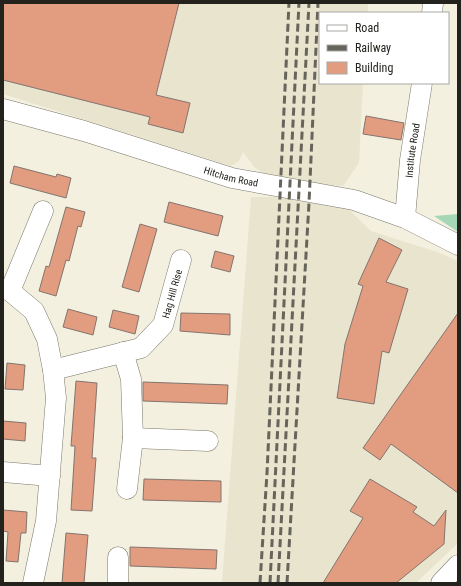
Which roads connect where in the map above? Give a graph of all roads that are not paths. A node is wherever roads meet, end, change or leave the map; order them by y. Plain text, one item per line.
1 (422, 84) edge
2 (3, 109) edge
3 (43, 210) dead end
4 (405, 218) junction
5 (458, 245) edge
6 (181, 260) dead end
7 (6, 290) edge
8 (123, 352) junction
9 (53, 370) junction
10 (133, 438) junction
11 (208, 441) dead end
12 (3, 472) edge
13 (50, 476) junction
14 (127, 489) dead end
15 (118, 557) dead end
16 (458, 565) edge
17 (33, 583) edge
18 (118, 583) edge
19 (441, 583) edge

1 - 4 street, Institute Road
2 - 4 street, Hitcham Road
3 - 7 street
4 - 5 street, Hitcham Road
6 - 8 street, Hag Hill Rise
7 - 9 street
8 - 9 street, Hag Hill Rise
8 - 10 street
9 - 13 street
10 - 11 street
10 - 14 street
12 - 13 street
13 - 17 street
15 - 18 street
16 - 19 street

